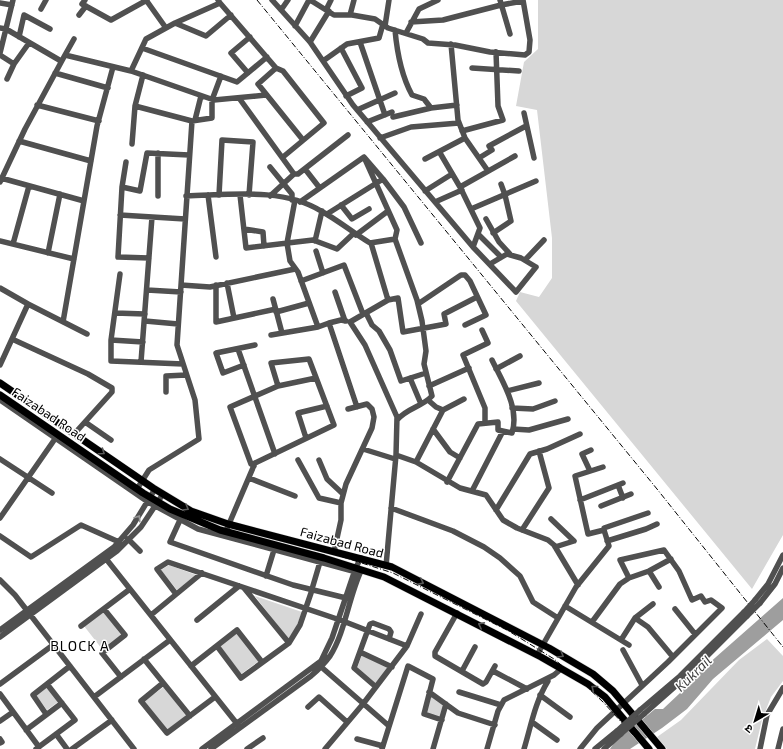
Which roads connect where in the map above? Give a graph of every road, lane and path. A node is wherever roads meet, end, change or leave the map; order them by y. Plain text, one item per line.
1 (46, 0) edge
2 (85, 0) edge
3 (147, 0) edge
4 (272, 0) edge
5 (288, 0) edge
6 (310, 0) edge
7 (331, 0) edge
8 (354, 0) edge
9 (389, 0) edge
10 (438, 0) edge
11 (219, 1) edge
12 (523, 1) edge
13 (500, 2) edge
14 (0, 3) edge
15 (12, 3) edge
16 (86, 6) junction
17 (41, 9) dead end
18 (281, 10) junction
19 (327, 10) junction
20 (79, 15) dead end
21 (231, 15) junction
22 (350, 15) junction
23 (411, 22) junction
24 (175, 23) junction
25 (384, 25) junction
26 (295, 26) junction
27 (3, 28) edge
28 (50, 28) dead end
29 (166, 28) junction
30 (395, 30) junction
31 (406, 33) junction
32 (510, 34) dead end
33 (18, 37) junction
34 (250, 37) junction
35 (74, 39) dead end
36 (310, 42) junction
37 (360, 42) junction
38 (29, 43) junction
39 (451, 44) junction
40 (142, 48) junction
41 (341, 48) junction
42 (496, 52) junction
43 (0, 54) edge
44 (65, 55) junction
45 (266, 57) junction
46 (61, 61) junction
47 (323, 61) junction
48 (14, 64) junction
49 (113, 67) junction
50 (276, 68) junction
51 (472, 68) dead end
52 (496, 70) junction
53 (131, 71) junction
54 (519, 71) dead end
55 (55, 73) junction
56 (248, 73) junction
57 (143, 76) junction
58 (221, 76) junction
59 (7, 79) dead end
60 (108, 88) junction
61 (395, 93) dead end
62 (266, 95) junction
63 (201, 96) junction
64 (346, 96) junction
65 (238, 98) junction
66 (379, 99) junction
67 (212, 100) junction
68 (37, 105) junction
69 (456, 105) junction
70 (135, 106) junction
71 (431, 108) junction
72 (357, 110) junction
73 (524, 113) dead end
74 (385, 115) junction
75 (99, 121) junction
76 (194, 121) junction
77 (367, 122) junction
78 (459, 123) junction
79 (526, 126) junction
80 (462, 131) junction
81 (348, 135) dead end
82 (380, 138) junction
83 (465, 138) junction
84 (303, 140) junction
85 (19, 141) junction
86 (132, 144) dead end
87 (158, 153) junction
88 (440, 153) junction
89 (189, 155) junction
90 (515, 156) dead end
91 (283, 157) junction
92 (364, 157) junction
93 (479, 158) junction
94 (534, 158) dead end
95 (426, 159) dead end
96 (91, 161) junction
97 (126, 162) dead end
98 (270, 167) dead end
99 (305, 169) junction
100 (488, 170) junction
101 (294, 174) junction
102 (452, 174) junction
103 (383, 179) junction
104 (1, 180) edge
105 (536, 181) dead end
106 (283, 183) junction
107 (376, 183) junction
108 (501, 184) dead end
109 (29, 186) junction
110 (319, 187) junction
111 (122, 188) junction
112 (461, 189) junction
113 (425, 191) junction
114 (60, 194) junction
115 (208, 195) junction
116 (219, 195) junction
117 (240, 195) junction
118 (249, 195) junction
119 (505, 195) junction
120 (158, 196) dead end
121 (186, 196) junction
122 (270, 196) junction
123 (295, 200) junction
124 (84, 201) junction
125 (435, 202) junction
126 (341, 205) junction
127 (369, 209) dead end
128 (471, 210) junction
129 (388, 211) junction
130 (324, 213) junction
131 (120, 215) junction
132 (152, 217) junction
133 (185, 219) junction
134 (486, 220) dead end
135 (244, 229) junction
136 (493, 233) junction
137 (355, 234) junction
138 (478, 234) junction
139 (396, 239) junction
140 (544, 240) dead end
141 (0, 241) edge
142 (315, 241) junction
143 (287, 243) junction
144 (371, 243) junction
145 (13, 244) junction
146 (421, 244) dead end
147 (264, 246) junction
148 (473, 247) junction
149 (316, 251) dead end
150 (48, 253) junction
151 (510, 254) junction
152 (216, 257) dead end
153 (149, 258) junction
154 (500, 258) junction
155 (74, 259) junction
156 (525, 260) junction
157 (490, 264) junction
158 (295, 269) junction
159 (323, 273) junction
160 (120, 274) dead end
161 (301, 281) junction
162 (227, 283) junction
163 (216, 285) junction
164 (0, 288) edge
165 (181, 289) junction
166 (147, 290) junction
167 (335, 292) dead end
168 (477, 298) junction
169 (273, 299) dead end
170 (388, 300) junction
171 (309, 303) junction
172 (28, 304) junction
173 (418, 304) junction
174 (276, 310) junction
175 (115, 313) junction
176 (145, 314) junction
177 (364, 314) junction
178 (234, 318) junction
179 (144, 321) junction
180 (348, 321) junction
181 (63, 322) junction
182 (329, 323) junction
183 (178, 324) junction
184 (465, 325) dead end
185 (318, 328) junction
186 (423, 329) junction
187 (482, 330) dead end
188 (282, 333) junction
189 (87, 334) dead end
190 (271, 335) dead end
191 (12, 339) junction
192 (111, 340) junction
193 (143, 342) junction
194 (255, 345) dead end
195 (238, 349) junction
196 (520, 356) dead end
197 (492, 360) dead end
198 (142, 362) junction
199 (183, 364) junction
200 (0, 365) edge
201 (244, 365) junction
202 (469, 368) junction
203 (496, 369) junction
204 (426, 373) junction
205 (186, 375) junction
206 (316, 378) junction
207 (410, 378) junction
208 (0, 383) edge
209 (539, 383) dead end
210 (278, 386) junction
211 (429, 386) junction
212 (507, 391) junction
213 (166, 392) dead end
214 (0, 395) edge
215 (256, 396) junction
216 (464, 399) dead end
217 (0, 400) edge
218 (428, 400) junction
219 (555, 400) dead end
220 (421, 404) junction
221 (327, 406) junction
222 (357, 407) junction
223 (512, 408) junction
224 (348, 409) dead end
225 (443, 410) junction
226 (568, 419) dead end
227 (397, 420) junction
228 (85, 422) junction
229 (485, 423) junction
230 (433, 429) junction
231 (513, 429) junction
232 (503, 431) junction
233 (75, 433) junction
234 (580, 434) dead end
235 (56, 436) junction
236 (306, 438) junction
237 (111, 440) dead end
238 (363, 449) junction
239 (591, 450) dead end
240 (539, 451) junction
241 (275, 454) junction
242 (396, 457) junction
243 (0, 458) edge
244 (460, 458) junction
245 (298, 460) dead end
246 (318, 460) dead end
247 (416, 462) junction
248 (254, 466) junction
249 (603, 467) dead end
250 (590, 471) junction
251 (28, 478) junction
252 (249, 478) junction
253 (142, 480) junction
254 (448, 482) junction
255 (137, 489) junction
256 (155, 489) junction
257 (472, 491) junction
258 (52, 493) dead end
259 (163, 494) junction
260 (343, 494) junction
261 (631, 494) dead end
262 (295, 496) dead end
263 (623, 498) junction
264 (149, 499) junction
265 (580, 500) junction
266 (341, 503) junction
267 (157, 504) junction
268 (601, 506) dead end
269 (391, 508) junction
270 (496, 510) junction
271 (648, 513) dead end
272 (0, 518) edge
273 (551, 519) dead end
274 (180, 520) junction
275 (657, 524) dead end
276 (227, 528) junction
277 (522, 530) junction
278 (604, 530) junction
279 (0, 536) edge
280 (128, 539) junction
281 (607, 541) junction
282 (119, 542) junction
283 (555, 547) junction
284 (274, 550) junction
285 (140, 551) dead end
286 (334, 552) junction
287 (783, 555) edge
288 (104, 557) junction
289 (361, 558) junction
290 (671, 559) junction
291 (320, 562) junction
292 (386, 566) junction
293 (783, 568) edge
294 (358, 570) junction
295 (649, 571) junction
296 (202, 573) junction
297 (266, 576) junction
298 (629, 578) junction
299 (0, 580) edge
300 (578, 585) junction
301 (242, 587) junction
302 (659, 587) dead end
303 (130, 589) junction
304 (311, 591) junction
305 (176, 594) junction
306 (346, 598) junction
307 (653, 604) dead end
308 (565, 606) junction
309 (104, 609) junction
310 (305, 609) junction
311 (676, 609) dead end
312 (28, 613) junction
313 (457, 613) junction
314 (421, 614) dead end
315 (151, 615) junction
316 (558, 618) junction
317 (635, 618) junction
318 (197, 620) dead end
319 (341, 621) junction
320 (592, 622) junction
321 (81, 626) dead end
322 (0, 630) edge
323 (367, 631) junction
324 (695, 634) junction
325 (0, 637) edge
326 (389, 639) junction
327 (170, 640) junction
328 (620, 640) junction
329 (289, 643) junction
330 (53, 645) junction
331 (542, 645) junction
332 (629, 645) dead end
333 (217, 646) junction
334 (407, 646) junction
335 (475, 647) dead end
336 (623, 650) dead end
337 (360, 652) junction
338 (537, 655) junction
339 (673, 657) junction
340 (144, 659) junction
341 (262, 662) junction
342 (319, 665) junction
343 (70, 666) junction
344 (191, 666) junction
345 (392, 667) junction
346 (561, 668) junction
347 (462, 671) junction
348 (121, 677) junction
349 (547, 678) junction
350 (163, 683) junction
351 (0, 684) edge
352 (47, 684) junction
353 (642, 685) junction
354 (376, 687) junction
355 (783, 688) edge
356 (527, 689) junction
357 (429, 692) junction
358 (460, 692) dead end
359 (0, 694) edge
360 (540, 695) junction
361 (215, 696) junction
362 (94, 697) junction
363 (623, 702) junction
364 (62, 703) junction
365 (363, 704) junction
366 (446, 704) junction
367 (501, 705) junction
368 (308, 707) dead end
369 (616, 709) junction
370 (13, 712) junction
371 (46, 714) junction
372 (190, 716) junction
373 (570, 717) dead end
374 (112, 720) junction
375 (442, 720) junction
376 (0, 721) edge
377 (347, 722) junction
378 (532, 722) junction
379 (238, 725) junction
380 (389, 726) junction
381 (495, 726) junction
382 (783, 729) edge
383 (26, 730) junction
384 (56, 734) junction
385 (263, 738) dead end
386 (0, 739) edge
387 (358, 739) dead end
388 (557, 740) dead end
389 (0, 743) edge
390 (659, 746) edge
391 (37, 748) edge
392 (211, 748) edge
393 (383, 748) edge
394 (67, 749) edge
395 (72, 749) edge
396 (134, 749) edge
397 (202, 749) edge
398 (247, 749) edge
399 (326, 749) edge
400 (433, 749) edge
401 (487, 749) edge
402 (524, 749) edge
403 (580, 749) edge
404 (595, 749) edge
405 (604, 749) edge
406 (649, 749) edge
407 (760, 749) edge
408 (778, 749) edge

1 - 17 street
2 - 16 street
3 - 16 street
3 - 29 street
4 - 18 street
5 - 18 street
6 - 19 street
6 - 26 street
7 - 19 street
8 - 22 street
9 - 25 street
10 - 23 street
11 - 21 street
11 - 24 street
12 - 13 street
12 - 42 street
13 - 23 street
13 - 32 street
14 - 15 street
15 - 27 street
16 - 20 street
18 - 26 street
19 - 22 street
19 - 36 street
21 - 24 street
21 - 34 street
22 - 25 street
23 - 31 street
24 - 29 street
25 - 30 street
25 - 37 street
26 - 36 street
27 - 33 street
27 - 43 street
28 - 33 street
29 - 40 street
30 - 31 street
30 - 71 street
31 - 39 street
33 - 38 street
34 - 45 street
34 - 56 street
35 - 44 street
36 - 47 street
37 - 41 street
37 - 66 street
38 - 46 street
38 - 48 street
39 - 42 street
39 - 69 street
40 - 53 street
40 - 58 street
41 - 47 street
41 - 64 street
42 - 52 street
43 - 48 street
44 - 46 street
44 - 49 street
45 - 50 street
45 - 56 street
46 - 55 street
47 - 64 street
48 - 59 street
49 - 53 street
49 - 60 street
50 - 62 street
50 - 84 street
51 - 52 street
52 - 54 street
52 - 80 street
53 - 57 street
55 - 60 street
55 - 68 street
56 - 58 street
57 - 63 street
57 - 70 street
58 - 67 street
60 - 75 street
61 - 66 street
62 - 65 street
62 - 84 street
63 - 67 street
63 - 76 street
64 - 72 street
65 - 67 street
65 - 91 street
66 - 72 street
66 - 74 street
67 - 76 street
68 - 75 street
68 - 85 street
69 - 71 street
69 - 78 street
70 - 76 street
70 - 86 street
71 - 74 street
72 - 77 street
73 - 79 street
74 - 77 street
75 - 96 street
76 - 89 street
77 - 82 street
78 - 80 street
78 - 82 street
79 - 93 street
79 - 94 street
80 - 83 street
81 - 99 street
82 - 113 street
83 - 88 street
83 - 93 street
84 - 91 street
85 - 96 street
85 - 104 street
87 - 89 street
87 - 111 street
87 - 120 street
88 - 95 street
88 - 102 street
89 - 121 street
90 - 100 street
91 - 101 street
92 - 103 street
92 - 107 street
92 - 110 street
93 - 100 street
96 - 124 street
97 - 111 street
98 - 106 street
99 - 101 street
99 - 110 street
100 - 112 street
101 - 106 street
102 - 112 street
102 - 113 street
103 - 107 street
103 - 146 street
104 - 109 street
105 - 119 street
106 - 122 street
106 - 123 street
107 - 126 street
107 - 129 street
108 - 119 street
109 - 114 street
109 - 145 street
110 - 123 street
111 - 131 street
112 - 125 street
112 - 128 street
113 - 125 street
114 - 124 street
114 - 150 street
115 - 116 street
115 - 121 street
115 - 152 street
116 - 117 street
116 - 118 street
117 - 118 street
117 - 135 street
118 - 122 street
119 - 128 street
119 - 136 street
121 - 133 street
122 - 123 street
123 - 130 street
123 - 143 street
124 - 155 street
125 - 148 street
126 - 127 street
126 - 130 street
128 - 138 street
129 - 137 street
129 - 139 street
130 - 137 street
130 - 142 street
131 - 132 street
131 - 153 street
132 - 133 street
132 - 153 street
133 - 165 street
134 - 136 street
135 - 147 street
135 - 147 street
136 - 151 street
137 - 142 street
137 - 144 street
138 - 148 street
138 - 154 street
139 - 144 street
139 - 173 street
140 - 156 street
141 - 145 street
142 - 143 street
143 - 147 street
143 - 158 street
144 - 170 street
145 - 150 street
148 - 157 street
149 - 159 street
150 - 155 street
151 - 154 street
151 - 156 street
153 - 166 street
154 - 157 street
155 - 181 street
156 - 157 street
158 - 161 street
158 - 162 street
159 - 161 street
159 - 177 street
160 - 175 street
161 - 171 street
162 - 163 street
162 - 178 street
163 - 165 street
163 - 178 street
164 - 172 street
165 - 166 street
165 - 183 street
166 - 176 street
167 - 180 street
168 - 173 street
168 - 184 street
168 - 186 street
169 - 174 street
170 - 177 street
170 - 186 street
171 - 174 street
171 - 185 street
172 - 181 street
172 - 191 street
173 - 186 street
174 - 178 street
174 - 188 street
175 - 176 street
175 - 192 street
176 - 179 street
177 - 180 street
177 - 207 street
179 - 183 street
179 - 193 street
180 - 182 street
180 - 227 street
181 - 189 street
182 - 185 street
182 - 222 street
183 - 199 street
185 - 188 street
186 - 204 street
187 - 202 street
188 - 190 street
191 - 200 street
191 - 228 street
192 - 193 street
192 - 198 street
193 - 198 street
194 - 195 street
195 - 201 street
195 - 201 street
196 - 203 street
197 - 203 street
198 - 199 street
199 - 205 street
201 - 215 street
202 - 211 street
202 - 229 street
203 - 212 street
204 - 207 street
204 - 211 street
205 - 213 street
205 - 253 street
206 - 210 street
206 - 210 street
206 - 221 street
207 - 220 street
208 - 233 main road, Faizabad Road
209 - 212 street
210 - 215 street
211 - 218 street
212 - 223 street
214 - 235 main road, Faizabad Road
215 - 241 street
215 - 248 street
216 - 225 street
217 - 235 street
218 - 220 street
218 - 225 street
219 - 223 street
220 - 227 street
221 - 236 street
221 - 236 street
222 - 224 street
222 - 238 street
223 - 231 street
225 - 230 street
226 - 231 street
227 - 242 street
228 - 233 street
228 - 237 street
229 - 232 street
229 - 244 street
230 - 244 street
230 - 247 street
231 - 232 street
232 - 257 street
233 -> 253 main road, Faizabad Road
234 - 240 street
235 - 251 street
235 - 255 main road, Faizabad Road
235 - 264 street
236 - 241 street
238 - 242 street
238 - 260 street
239 - 250 street
240 - 270 street
240 - 277 street
241 - 248 street
242 - 247 street
242 - 269 street
243 - 251 street
244 - 254 street
245 - 266 street
246 - 260 street
247 - 254 street
248 - 252 street
249 - 250 street
250 - 265 street
251 - 258 street
251 - 272 street
252 - 262 street
252 - 276 street
253 - 255 street
253 - 256 main road, Faizabad Road
254 - 257 street
255 - 264 main road, Faizabad Road
256 - 259 main road, Faizabad Road
256 - 264 street
257 - 270 street
259 - 267 street
259 -> 276 main road, Faizabad Road
260 - 266 street
261 - 263 street
263 - 265 street
263 - 268 street
264 - 267 main road, Faizabad Road
282 -> 264 street
265 - 278 street
266 - 286 street
267 - 274 street
267 - 276 main road, Faizabad Road
267 - 280 street
269 - 292 street
269 - 316 street
270 - 277 street
271 - 278 street
273 - 283 street
274 - 284 street
274 - 297 street
275 - 281 street
276 - 286 main road, Faizabad Road
276 - 294 main road, Faizabad Road
277 - 283 street
278 - 281 street
279 - 282 street
280 - 285 street
280 - 288 street
281 - 300 street
282 - 288 street
283 - 300 street
284 - 291 street
284 - 297 street
286 - 289 main road, Faizabad Road
287 - 404 street, bridge
288 - 303 street
288 - 312 street
289 - 292 main road, Faizabad Road
289 - 294 street
290 - 295 street
290 - 298 street
290 - 324 street
291 - 294 street
291 - 304 street
292 -> 331 main road, Faizabad Road
293 - 405 street, bridge
294 - 306 street
294 - 313 main road, Faizabad Road
294 - 319 street
295 - 298 street
295 - 302 street
296 - 301 street
296 - 305 street
296 - 305 street
297 - 304 street
298 - 320 street
299 - 312 street
300 - 308 street
301 - 310 street
301 - 318 street
301 - 329 street
303 - 309 street
303 - 315 street
304 - 306 street
304 - 310 street
305 - 315 street
306 - 319 street
307 - 317 street
308 - 316 street
308 - 320 street
309 - 321 street
309 - 348 street
310 - 319 street
310 - 329 street
311 - 324 street
312 - 322 street
312 - 325 street
312 - 330 street
338 -> 313 main road, Faizabad Road
313 - 347 street
314 - 334 street
315 - 327 street
316 - 331 street
317 - 328 street
317 - 339 street
319 - 323 street
319 - 342 street
320 - 328 street
323 - 326 street
323 - 326 street
323 - 337 street
324 - 339 street
326 - 334 street
327 - 340 street
327 - 344 street
328 - 332 street
329 - 341 street
330 - 343 street
330 - 351 street
331 - 338 street
331 -> 363 main road, Faizabad Road
333 - 341 street
333 - 341 street
333 - 344 street
334 - 345 street
335 - 347 street
336 - 353 street
337 - 345 street
337 - 354 street
338 - 346 main road, Faizabad Road
339 - 353 street
340 - 348 street
340 - 350 street
342 - 365 street
342 - 379 street
343 - 352 street
343 - 362 street
344 - 361 street
345 - 354 street
346 - 349 street
369 -> 346 main road, Faizabad Road
347 - 356 street
348 - 362 street
349 - 356 street
349 - 360 street
350 - 372 street
350 - 372 street
352 - 364 street
352 - 371 street
353 - 363 street
354 - 365 street
355 - 407 street
356 - 367 street
357 - 366 street
357 - 375 street
357 - 380 street
358 - 367 street
359 - 370 street
360 - 373 street
360 - 378 street
361 - 372 street
361 - 379 street
362 - 374 street
363 - 369 street
363 - 390 main road, Faizabad Road, bridge
364 - 371 street
364 - 384 street
365 - 377 street
365 - 380 street
366 - 375 street
366 - 381 street
367 - 381 street
368 - 377 street
369 - 403 street
369 - 406 main road, Faizabad Road, bridge
370 - 376 street
370 - 383 street
371 - 383 street
374 - 395 street
374 - 396 street
375 - 400 street
377 - 399 street
378 - 388 street
378 - 402 street
379 - 392 street
380 - 393 street
381 - 401 street
382 - 408 street
383 - 391 street
384 - 391 street
384 - 394 street
385 - 398 street
386 - 389 street
387 - 393 street
392 - 397 street

